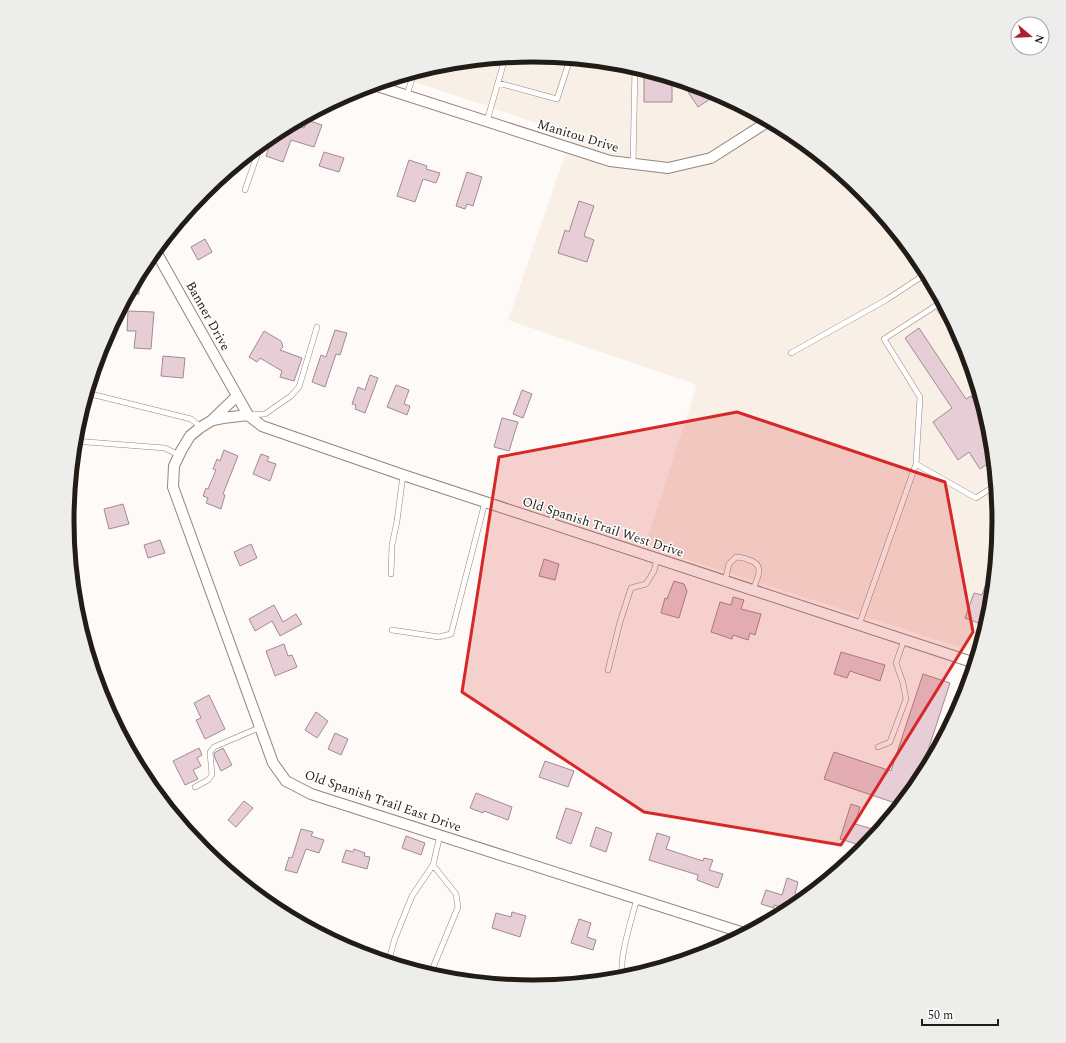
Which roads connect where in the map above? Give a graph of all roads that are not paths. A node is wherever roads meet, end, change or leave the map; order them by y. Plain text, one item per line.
1 (504, 63) edge
2 (568, 64) edge
3 (635, 74) edge
4 (412, 79) edge
5 (498, 83) junction
6 (382, 87) edge
7 (407, 95) junction
8 (487, 121) junction
9 (764, 124) edge
10 (258, 154) edge
11 (633, 164) junction
12 (245, 190) dead end
13 (159, 255) edge
14 (922, 277) edge
15 (940, 309) edge
16 (317, 327) dead end
17 (791, 352) dead end
18 (92, 394) edge
19 (237, 396) junction
20 (248, 415) junction
21 (211, 421) junction
22 (201, 427) junction
23 (80, 441) edge
24 (179, 455) junction
25 (916, 464) junction
26 (403, 475) junction
27 (992, 488) edge
28 (485, 502) junction
29 (657, 559) junction
30 (391, 574) dead end
31 (725, 581) junction
32 (753, 590) junction
33 (859, 625) junction
34 (392, 630) dead end
35 (904, 640) junction
36 (970, 661) edge
37 (608, 670) dead end
38 (261, 727) junction
39 (878, 747) dead end
40 (194, 787) dead end
41 (440, 835) junction
42 (433, 865) junction
43 (637, 898) junction
44 (740, 932) edge
45 (389, 958) edge
46 (432, 969) edge
47 (622, 972) edge

1 - 5 lane
2 - 5 lane
3 - 11 lane
4 - 7 lane
5 - 8 lane
6 - 7 street, Manitou Drive
7 - 8 street, Manitou Drive
8 - 11 street, Manitou Drive
9 - 11 street, Manitou Drive
10 - 12 lane
13 - 19 street, Banner Drive
14 - 17 lane
15 - 25 lane
16 - 20 lane
18 - 22 lane
19 - 20 street, Old Spanish Trail West Drive
19 - 21 street, Old Spanish Trail East Drive
20 - 21 street
20 - 26 street, Old Spanish Trail West Drive
21 - 22 street, Old Spanish Trail East Drive
22 - 24 street, Old Spanish Trail East Drive
23 - 24 lane
24 - 38 street, Old Spanish Trail East Drive
25 - 27 lane
25 - 33 lane
26 - 28 street, Old Spanish Trail West Drive
26 - 30 lane
28 - 29 street, Old Spanish Trail West Drive
28 - 34 lane
29 - 31 street, Old Spanish Trail West Drive
29 - 37 lane
31 - 32 street, Old Spanish Trail West Drive
31 - 32 lane
32 - 33 street, Old Spanish Trail West Drive
33 - 35 street, Old Spanish Trail West Drive
35 - 36 street, Old Spanish Trail West Drive
35 - 39 lane
38 - 40 lane
38 - 41 street, Old Spanish Trail East Drive
41 - 42 lane
41 - 43 street, Old Spanish Trail East Drive
42 - 45 lane
42 - 46 lane
43 - 44 street, Old Spanish Trail East Drive
43 - 47 lane

